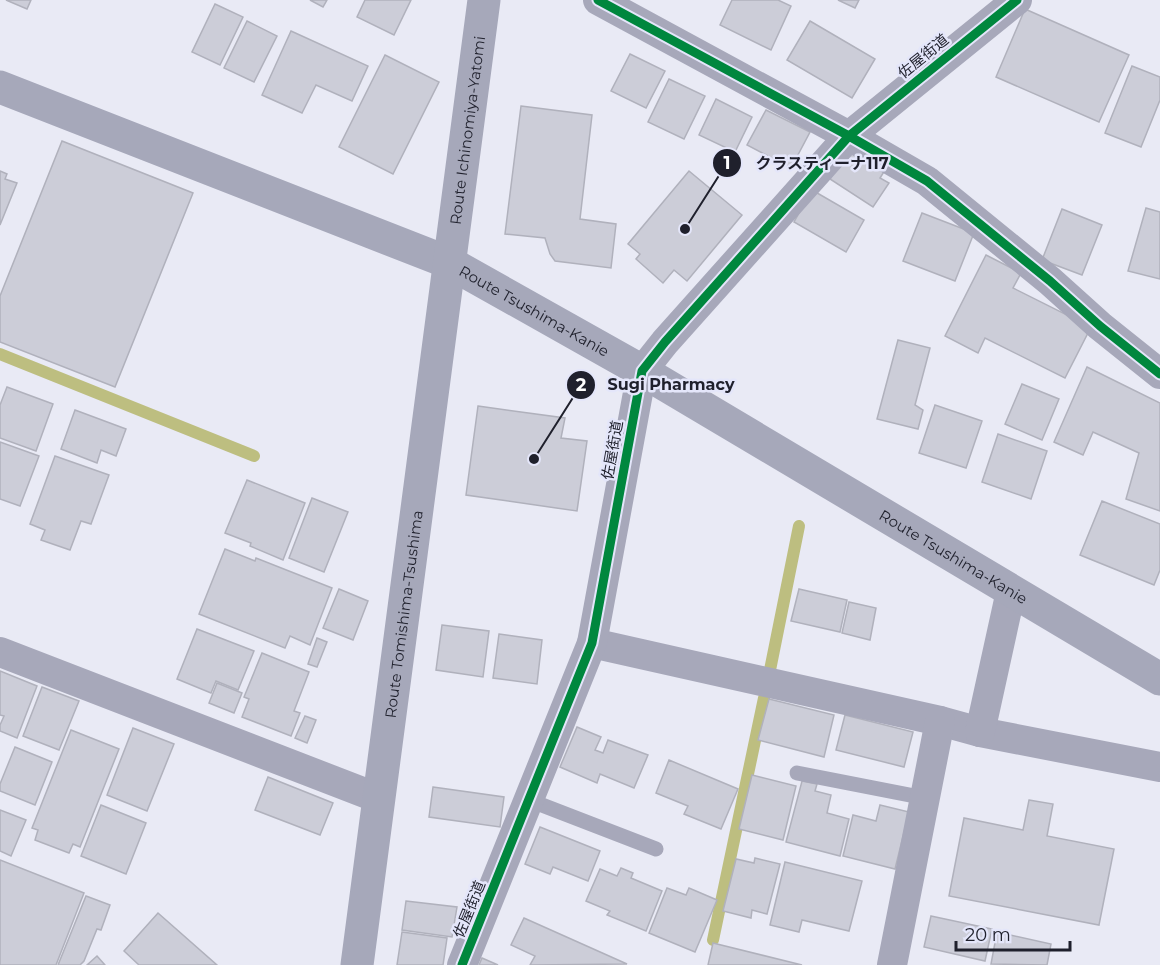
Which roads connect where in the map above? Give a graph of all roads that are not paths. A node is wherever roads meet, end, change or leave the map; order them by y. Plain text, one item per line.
1 (484, 0) edge
2 (598, 0) edge
3 (1017, 0) edge
4 (0, 87) edge
5 (849, 136) junction
6 (450, 262) junction
7 (642, 371) junction
8 (1160, 374) edge
9 (1011, 591) junction
10 (592, 643) junction
11 (0, 652) edge
12 (1160, 679) edge
13 (940, 722) junction
14 (980, 732) junction
15 (1160, 767) edge
16 (797, 773) dead end
17 (378, 798) junction
18 (925, 798) junction
19 (529, 800) junction
20 (656, 849) dead end
21 (357, 965) edge
22 (462, 965) edge
23 (892, 965) edge

1 - 6 main road, Route Ichinomiya-Yatomi
2 - 5 street
3 - 5 street, 佐屋街道
4 - 6 main road, Route Tsushima-Kanie
5 - 7 street, 佐屋街道
5 - 8 street
6 - 7 main road, Route Tsushima-Kanie
6 - 17 main road, Route Tomishima-Tsushima
7 - 9 main road, Route Tsushima-Kanie
7 - 10 street, 佐屋街道
9 - 12 main road, Route Tsushima-Kanie
9 - 14 street
10 - 13 street
10 - 19 street, 佐屋街道
11 - 17 street
13 - 14 street
13 - 18 street
14 - 15 street
16 - 18 lane
17 - 21 main road, Route Tomishima-Tsushima
18 - 23 street
19 - 20 lane
19 - 22 street, 佐屋街道

